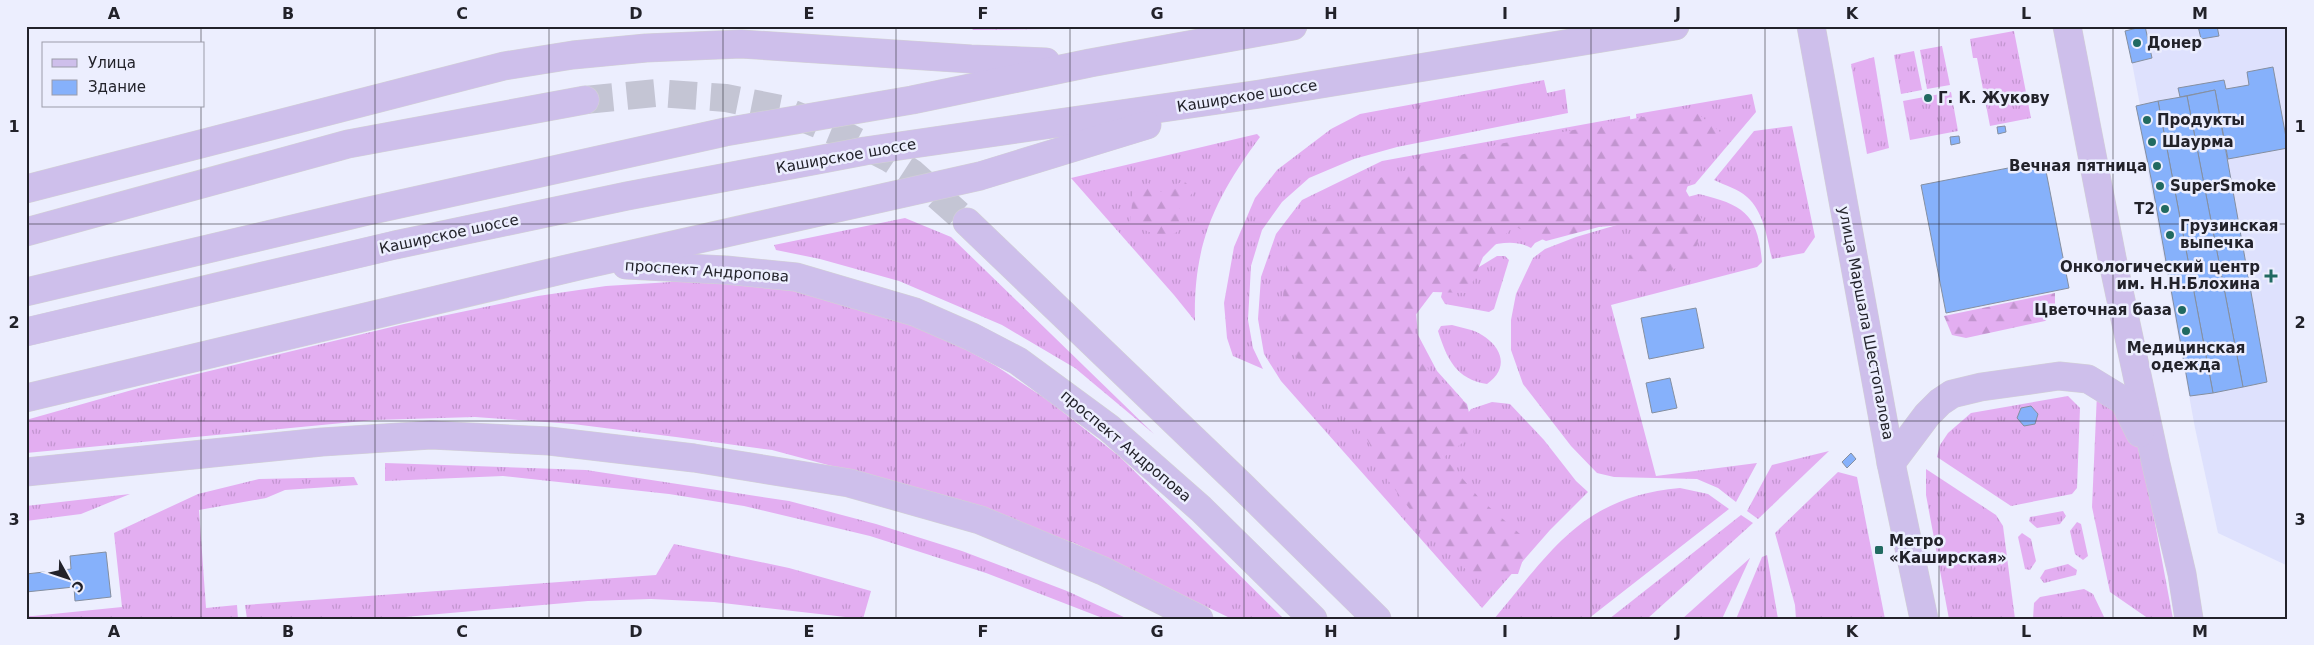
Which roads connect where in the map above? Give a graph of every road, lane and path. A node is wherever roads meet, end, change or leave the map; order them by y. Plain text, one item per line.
1 (1293, 26) edge
2 (1675, 26) edge
3 (1811, 26) edge
4 (2067, 26) edge
5 (1090, 63) junction
6 (1252, 95) junction
7 (585, 100) tunnel mouth
8 (26, 189) edge
9 (967, 222) tunnel mouth
10 (26, 232) edge
11 (587, 264) junction
12 (26, 292) edge
13 (26, 332) edge
14 (26, 398) edge
15 (1891, 462) junction
16 (2156, 464) junction
17 (26, 472) edge
18 (1199, 619) edge
19 (1313, 619) edge
20 (1377, 619) edge
21 (1924, 619) edge
22 (2189, 619) edge

1 - 5 main road
2 - 6 main road, Каширское шоссе
3 - 15 main road, улица Маршала Шестопалова
4 - 16 main road
5 - 8 main road
5 - 12 main road
6 - 11 main road
6 - 13 main road, Каширское шоссе
7 - 10 main road
9 - 20 main road
11 - 14 main road
11 - 19 main road, проспект Андропова
15 - 16 main road
15 - 21 main road, улица Маршала Шестопалова
16 - 22 main road
17 - 18 main road

